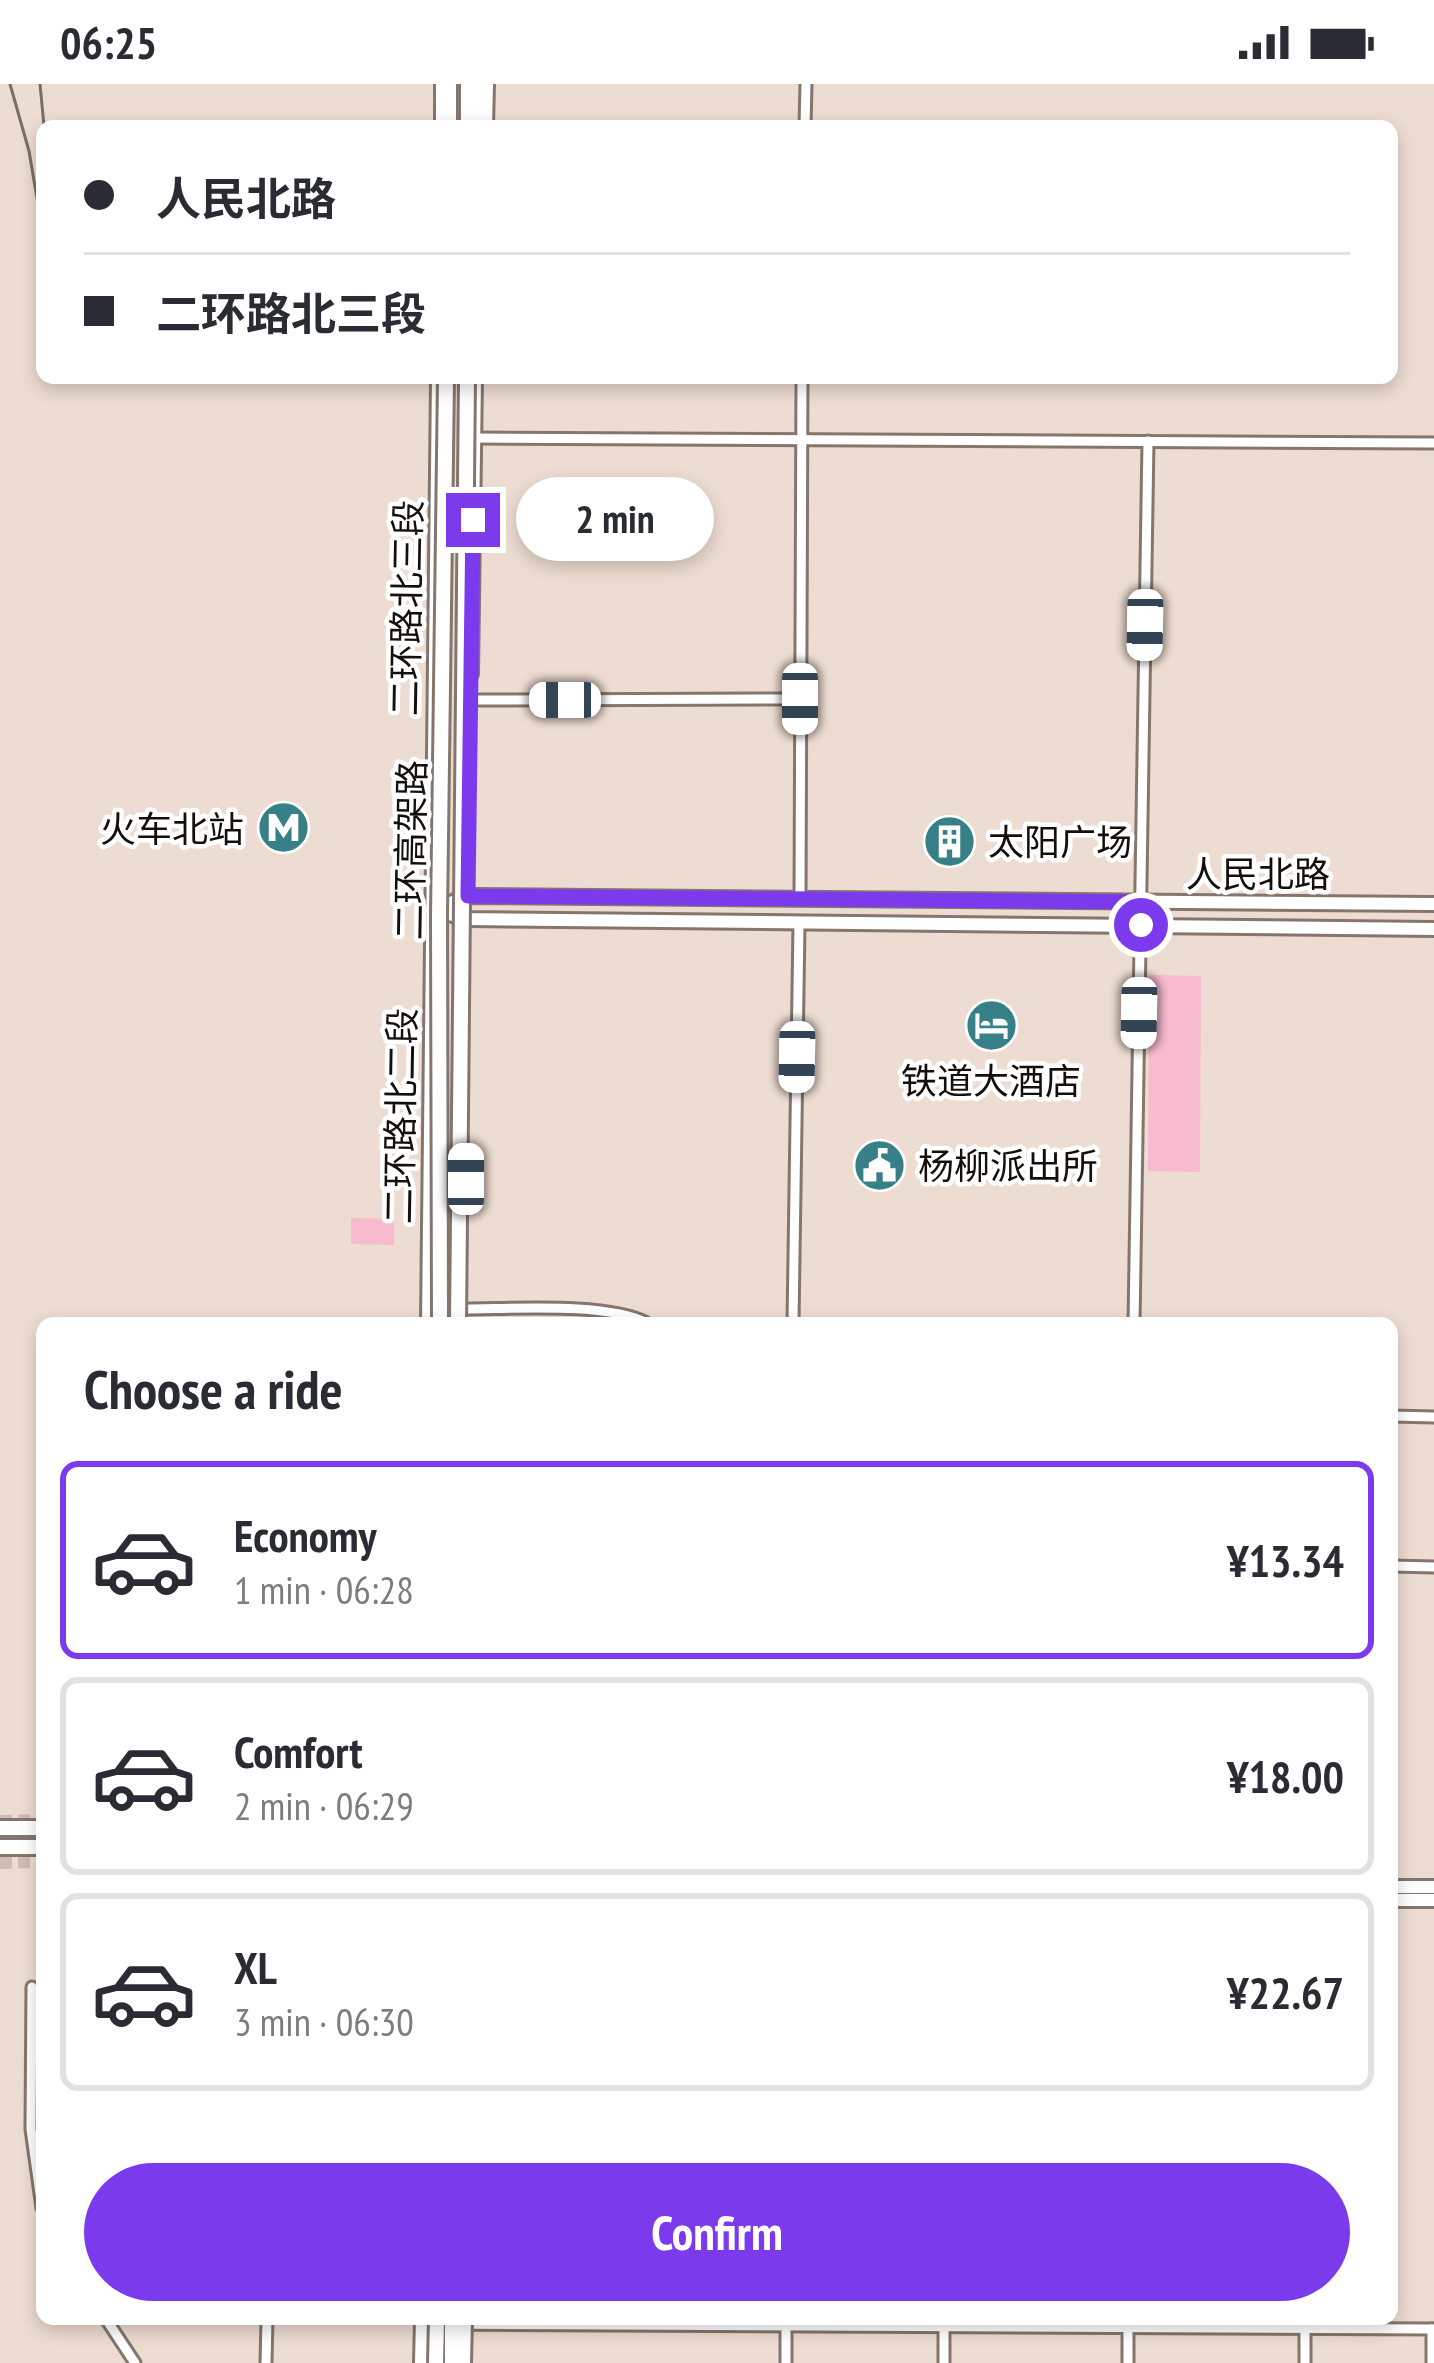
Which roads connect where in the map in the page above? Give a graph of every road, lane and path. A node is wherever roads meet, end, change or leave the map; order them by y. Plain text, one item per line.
1 (446, 84) edge
2 (468, 84) edge
3 (482, 84) edge
4 (806, 84) edge
5 (445, 120) edge
6 (468, 120) edge
7 (482, 120) edge
8 (805, 120) edge
9 (442, 384) edge
10 (442, 384) edge
11 (471, 384) edge
12 (471, 384) edge
13 (802, 384) edge
14 (474, 438) junction
15 (802, 439) junction
16 (1148, 441) junction
17 (1434, 443) edge
18 (800, 699) junction
19 (470, 700) junction
20 (468, 896) junction
21 (800, 899) junction
22 (1141, 902) junction
23 (1434, 904) edge
24 (432, 910) junction
25 (468, 919) junction
26 (799, 924) junction
27 (1141, 925) junction
28 (1434, 928) edge
29 (434, 1317) edge
30 (435, 1317) edge
31 (462, 1317) edge
32 (462, 1317) edge
33 (473, 1317) edge
34 (626, 1317) edge
35 (793, 1317) edge
36 (1135, 1317) edge
37 (1398, 1416) edge
38 (1434, 1417) edge
39 (1398, 1566) edge
40 (1434, 1567) edge
41 (0, 1828) edge
42 (36, 1828) edge
43 (0, 1847) edge
44 (36, 1847) edge
45 (1398, 1887) edge
46 (1434, 1887) edge
47 (1398, 1900) edge
48 (1434, 1900) edge
49 (32, 1987) dead end
50 (36, 2165) edge
51 (110, 2325) edge
52 (267, 2325) edge
53 (427, 2325) edge
54 (430, 2325) edge
55 (458, 2325) edge
56 (786, 2325) edge
57 (944, 2325) edge
58 (1128, 2325) edge
59 (1305, 2325) edge
60 (1331, 2325) edge
61 (1433, 2329) edge
62 (135, 2363) edge
63 (266, 2363) edge
64 (421, 2363) edge
65 (435, 2363) edge
66 (458, 2363) edge
67 (786, 2363) edge
68 (944, 2363) edge
69 (1128, 2363) edge
70 (1305, 2363) edge
71 (1432, 2363) edge

1 - 5 highway
2 - 6 highway
3 - 7 highway
4 - 8 street
9 - 24 main road, 二环路北三段
10 - 30 highway, 二环高架路, bridge
11 - 14 main road, 二环路北三段
12 - 31 highway, 二环高架路, bridge
13 - 15 street
14 - 15 street
14 - 19 main road, 二环路北三段
15 - 16 street
15 - 18 street
16 - 17 street
16 - 22 street
18 - 19 street
18 - 21 street
19 - 20 main road, 二环路北三段
20 - 21 main road, 人民北路
20 - 24 main road, 人民北路
20 - 25 main road, 二环路北三段
21 - 22 main road, 人民北路
22 - 23 main road, 人民北路
22 - 27 street
24 - 25 main road, 人民北路
24 - 29 main road, 二环路北二段
25 - 26 main road, 人民北路
25 - 32 main road, 二环路北二段
26 - 27 main road, 人民北路
26 - 35 street
27 - 28 main road, 人民北路
27 - 36 street
33 - 34 street
37 - 38 street
39 - 40 street
41 - 42 highway
43 - 44 highway
45 - 46 main road
47 - 48 main road
49 - 50 street
51 - 62 street
52 - 63 street
53 - 64 main road
54 - 65 highway, bridge
55 - 66 highway, bridge
56 - 67 street
57 - 68 street
58 - 69 street
59 - 70 street
60 - 61 street
61 - 71 street

